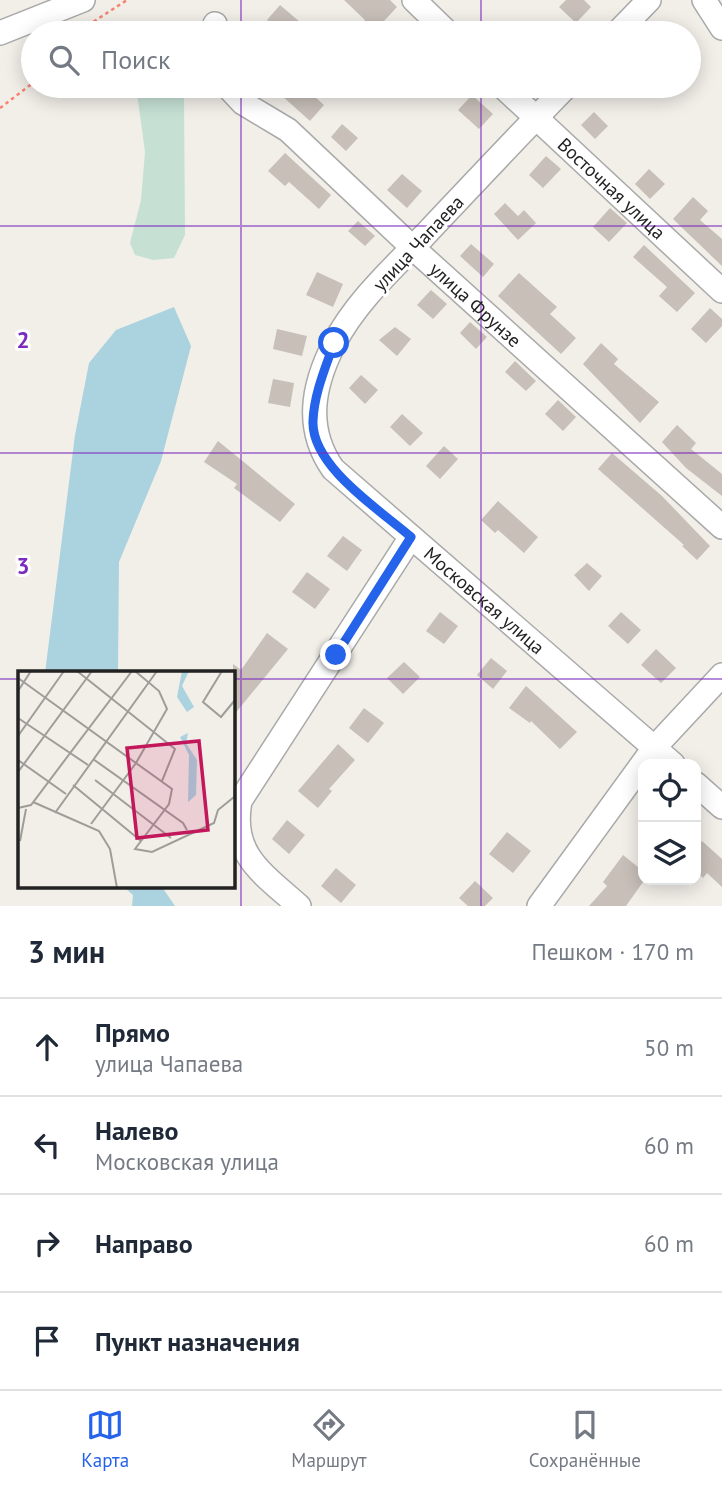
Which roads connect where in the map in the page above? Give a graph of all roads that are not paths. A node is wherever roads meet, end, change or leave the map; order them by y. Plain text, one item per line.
1 (83, 0) edge
2 (414, 0) edge
3 (649, 0) edge
4 (704, 0) edge
5 (30, 21) edge
6 (436, 21) edge
7 (629, 21) edge
8 (21, 25) edge
9 (722, 28) edge
10 (0, 33) edge
11 (238, 98) edge
12 (514, 98) edge
13 (555, 98) edge
14 (535, 118) junction
15 (413, 247) junction
16 (722, 291) edge
17 (313, 424) joint
18 (722, 527) edge
19 (411, 537) junction
20 (722, 675) edge
21 (654, 748) junction
22 (667, 759) edge
23 (701, 788) edge
24 (722, 807) edge
25 (299, 906) edge
26 (539, 906) edge

1 - 5 street
2 - 6 street
3 - 7 street
4 - 9 street
8 - 10 street
11 - 15 street, улица Фрунзе
12 - 14 street, Восточная улица
13 - 14 street, улица Чапаева
14 - 15 street, улица Чапаева
14 - 16 street, Восточная улица
15 - 17 street, улица Чапаева
15 - 18 street, улица Фрунзе
17 - 19 street, Московская улица
19 - 21 street, Московская улица
19 - 25 street
20 - 21 street
21 - 22 street, Московская улица
21 - 26 street
23 - 24 street

